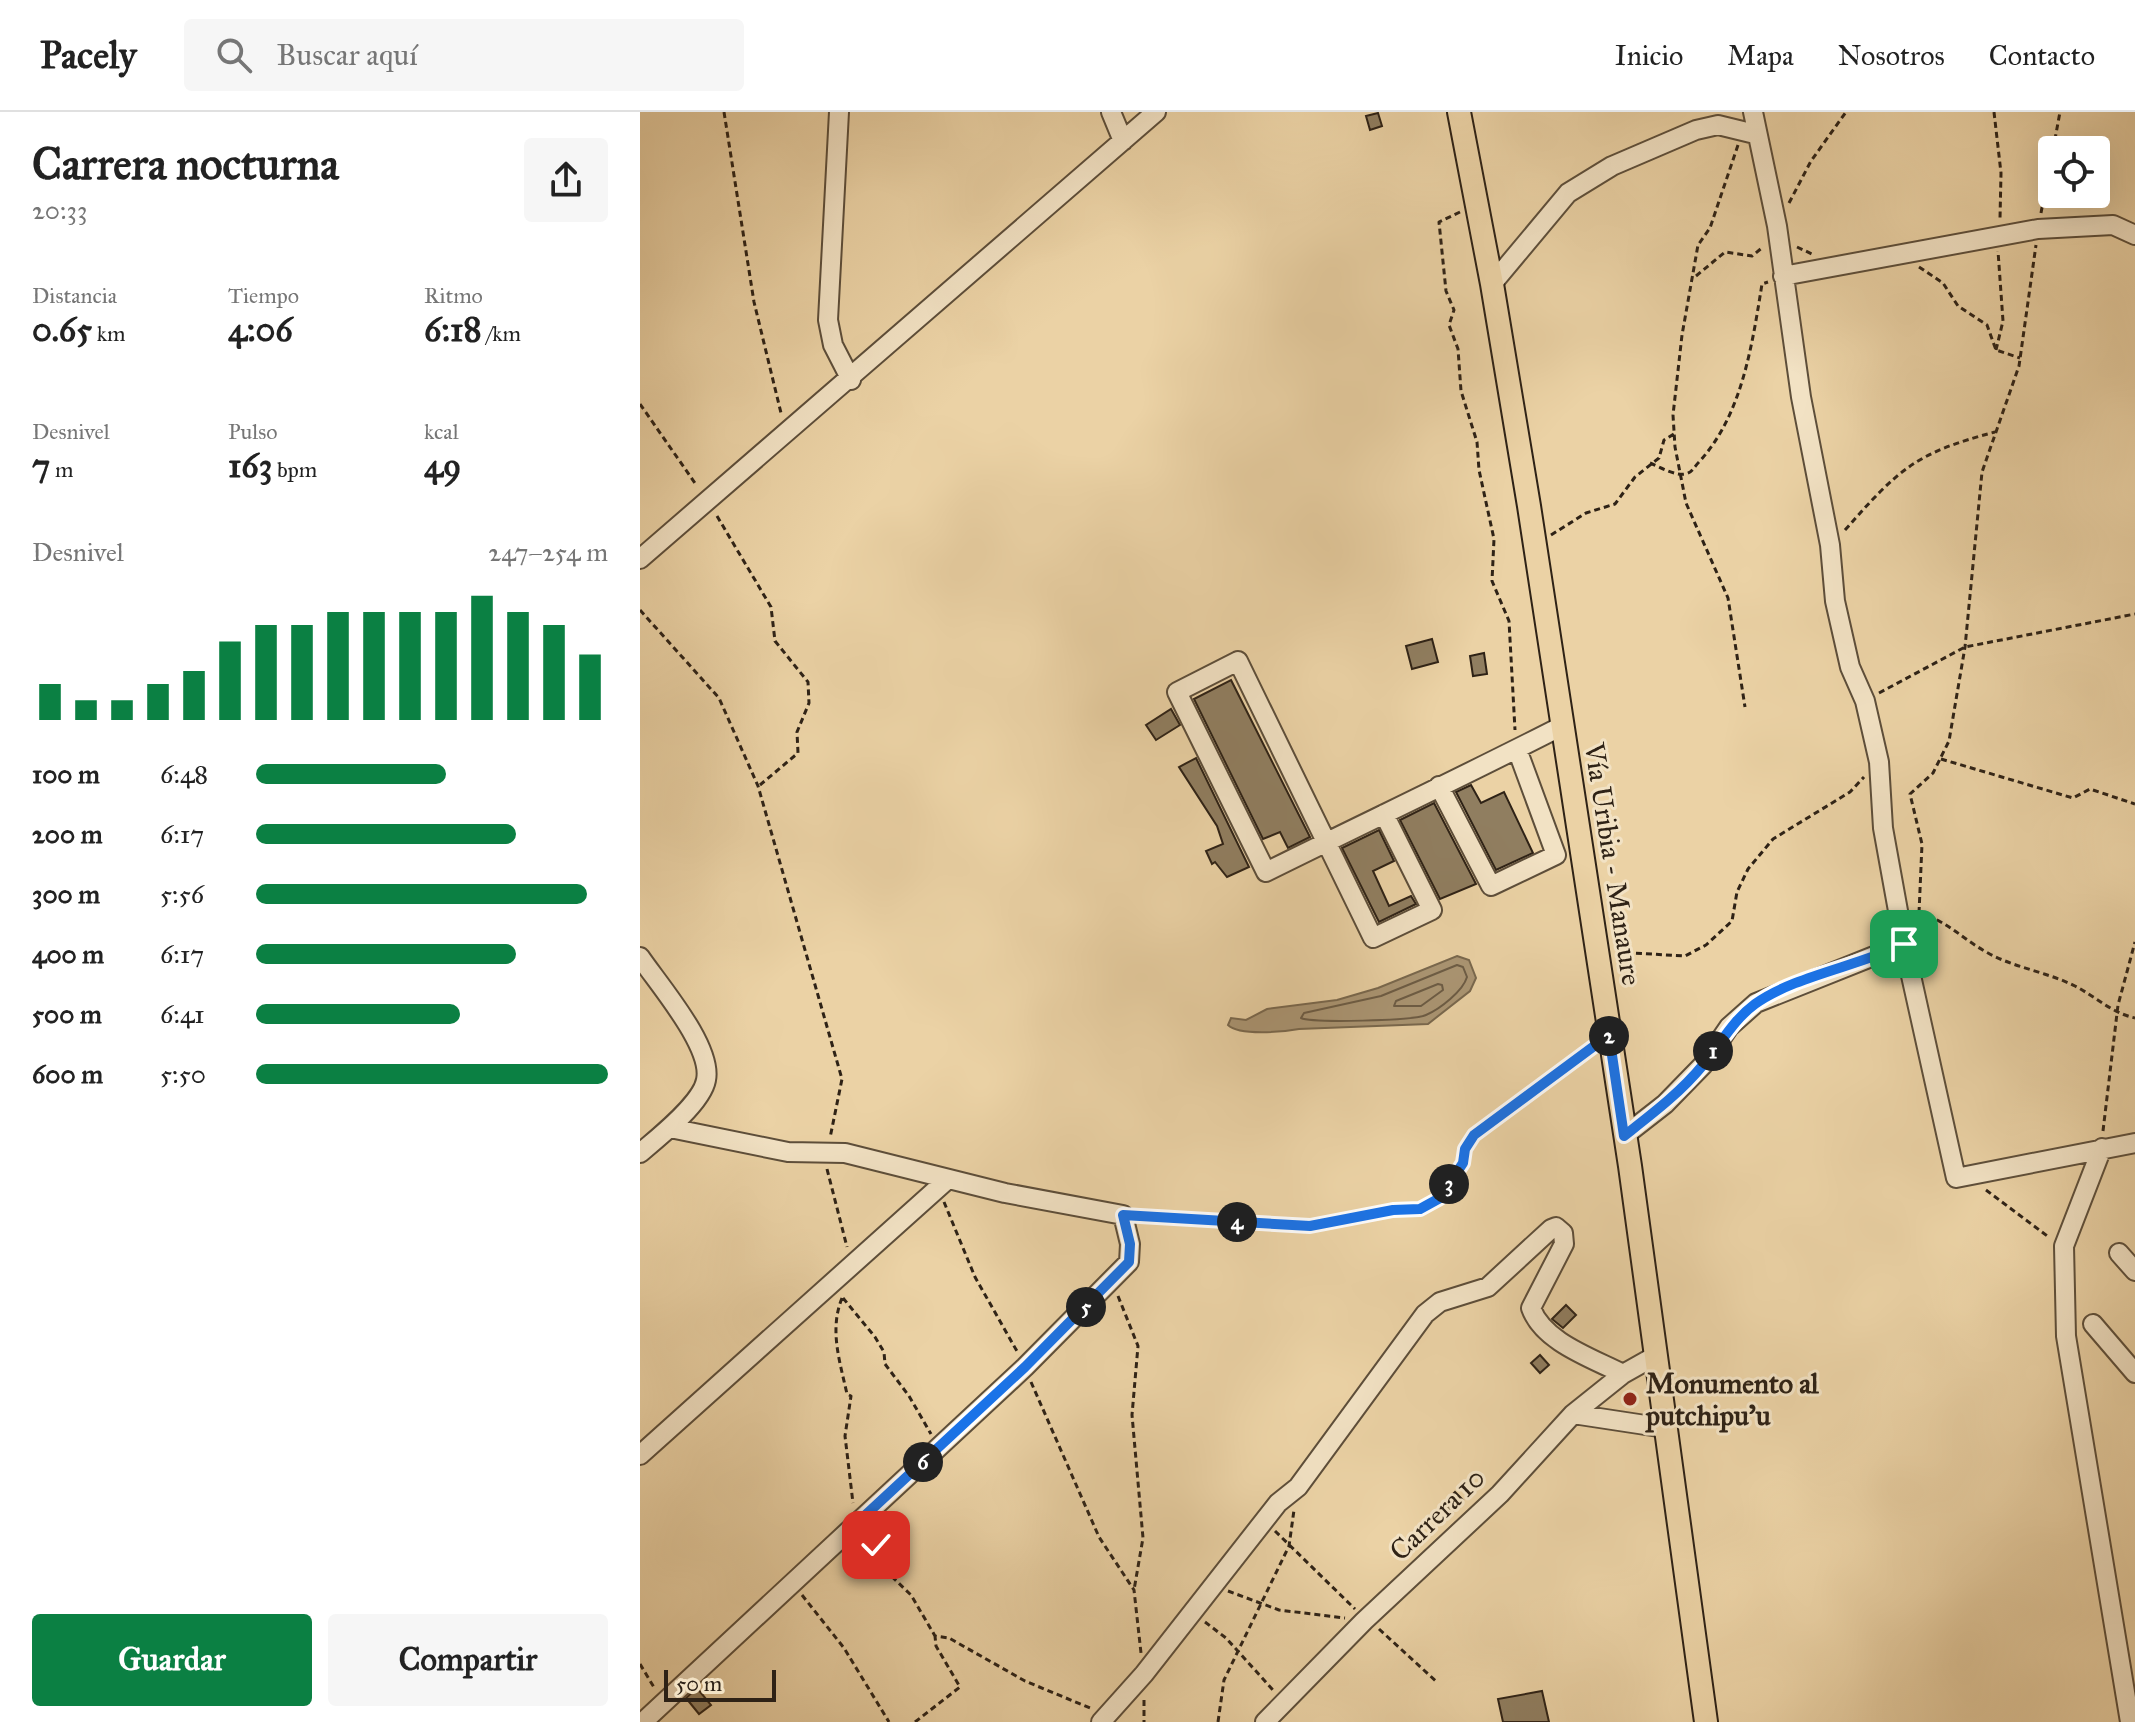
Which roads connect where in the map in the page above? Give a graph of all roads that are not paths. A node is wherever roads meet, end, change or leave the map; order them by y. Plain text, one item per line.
1 (839, 112) edge
2 (1111, 112) edge
3 (1156, 112) edge
4 (1459, 112) edge
5 (1753, 112) edge
6 (1755, 134) junction
7 (1123, 141) junction
8 (2135, 235) edge
9 (1776, 273) junction
10 (1492, 284) junction
11 (851, 380) junction
12 (640, 559) edge
13 (1562, 726) junction
14 (1517, 749) junction
15 (1439, 786) junction
16 (1384, 814) junction
17 (1326, 842) junction
18 (1904, 944) junction
19 (640, 957) edge
20 (670, 1128) junction
21 (1624, 1136) junction
22 (2135, 1143) edge
23 (2102, 1148) junction
24 (640, 1153) edge
25 (944, 1183) junction
26 (2119, 1253) dead end
27 (2135, 1271) edge
28 (2093, 1324) dead end
29 (1655, 1356) junction
30 (2135, 1373) edge
31 (1623, 1374) junction
32 (1573, 1414) junction
33 (1665, 1428) junction
34 (640, 1455) edge
35 (1103, 1720) edge
36 (643, 1722) edge
37 (1265, 1722) edge
38 (1706, 1722) edge
39 (2130, 1722) edge

1 - 11 street
2 - 7 street
3 - 7 street
4 - 10 main road, Vía Uribia - Manaure
5 - 6 street
6 - 9 street
6 - 10 street
7 - 11 street
8 - 9 street
9 - 18 street
10 - 13 main road, Vía Uribia - Manaure
11 - 12 street
13 - 14 street
13 - 21 main road, Vía Uribia - Manaure
14 - 15 street
14 - 15 street
15 - 16 street
16 - 17 street
16 - 17 street
17 - 17 street
18 - 21 street
18 - 23 street
19 - 20 street
20 - 24 street
20 - 25 street
21 - 29 main road, Vía Uribia - Manaure
22 - 23 street
23 - 39 street
25 - 34 street
25 - 36 street
26 - 27 street
28 - 30 street
29 - 31 street, Carrera 10
29 - 33 main road, Vía Uribia - Manaure
31 - 32 street, Carrera 10
31 - 35 street
32 - 33 street
32 - 37 street, Carrera 10
33 - 38 main road, Vía Uribia - Manaure

